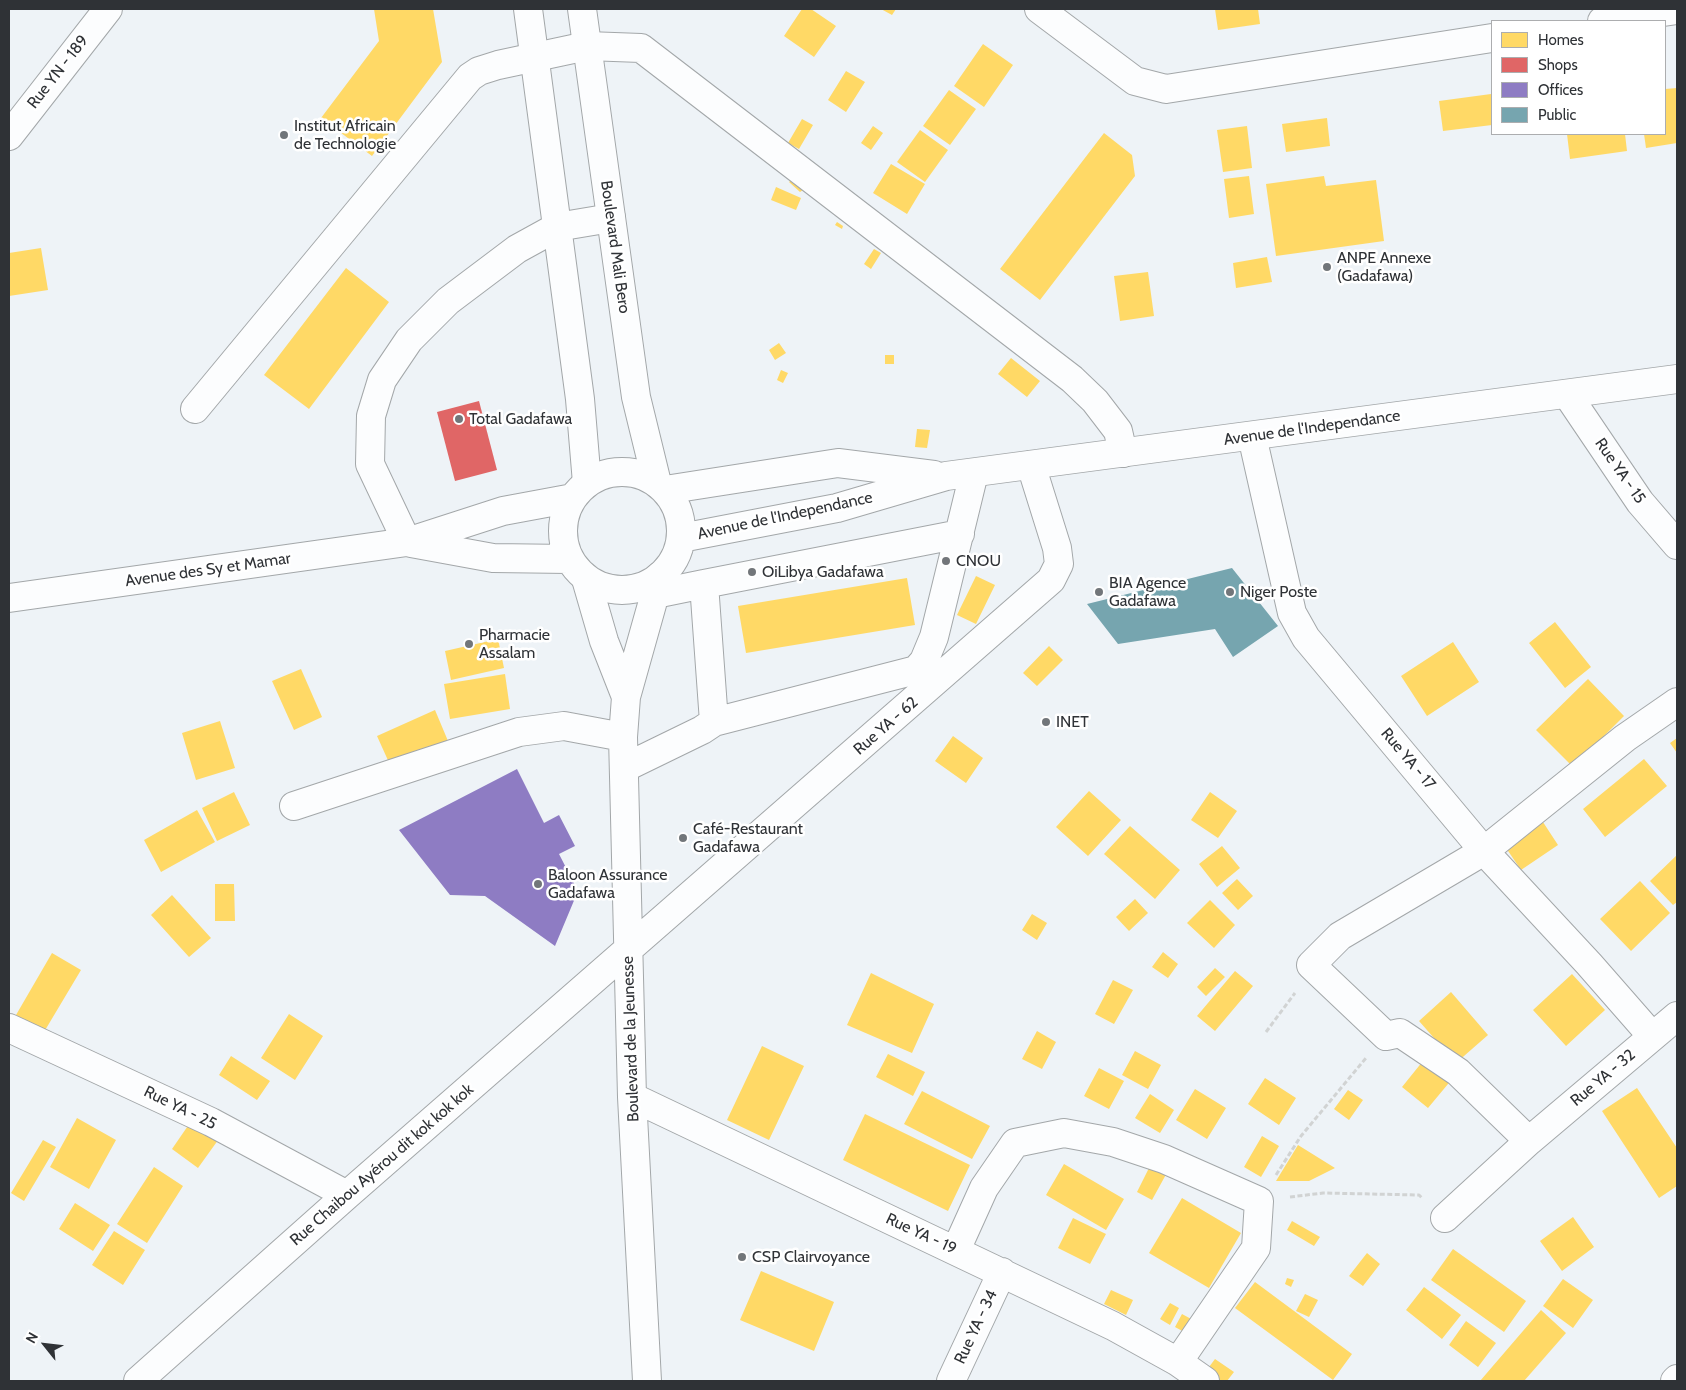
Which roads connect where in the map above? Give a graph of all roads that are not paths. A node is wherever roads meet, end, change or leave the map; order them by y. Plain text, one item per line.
1 (108, 9) edge
2 (528, 9) edge
3 (582, 9) edge
4 (1039, 9) edge
5 (1677, 10) edge
6 (1609, 20) edge
7 (1491, 38) edge
8 (587, 46) junction
9 (535, 58) junction
10 (9, 136) edge
11 (611, 218) junction
12 (558, 227) junction
13 (1677, 379) edge
14 (1567, 394) junction
15 (195, 409) dead end
16 (1252, 436) junction
17 (1123, 453) junction
18 (1031, 465) junction
19 (974, 472) junction
20 (946, 476) junction
21 (661, 487) junction
22 (580, 491) junction
23 (960, 534) junction
24 (681, 538) junction
25 (407, 542) junction
26 (1677, 545) edge
27 (578, 569) junction
28 (704, 584) junction
29 (657, 585) junction
30 (9, 598) edge
31 (626, 697) junction
32 (1677, 702) edge
33 (714, 722) junction
34 (623, 738) junction
35 (624, 768) junction
36 (294, 806) dead end
37 (1484, 851) junction
38 (628, 950) junction
39 (1669, 1027) edge
40 (9, 1028) edge
41 (632, 1097) junction
42 (1529, 1141) junction
43 (347, 1195) junction
44 (1445, 1218) road end
45 (956, 1250) junction
46 (1002, 1272) junction
47 (1178, 1362) junction
48 (138, 1381) edge
49 (647, 1381) edge
50 (950, 1381) edge
51 (1205, 1381) edge

1 - 10 main road, Rue YN - 189
2 - 9 main road
3 - 8 main road, Boulevard Mali Bero
4 - 7 main road
5 - 6 main road
8 - 9 main road
8 - 11 main road, Boulevard Mali Bero
8 - 17 main road
9 - 12 main road
9 - 15 main road
11 - 12 main road
11 - 21 main road, Boulevard Mali Bero
12 - 22 main road
12 - 25 main road
13 - 14 main road, Avenue de l'Independance
14 - 16 main road, Avenue de l'Independance
14 - 26 main road, Rue YA - 15
16 - 17 main road, Avenue de l'Independance
16 - 37 main road, Rue YA - 17
17 - 18 main road, Avenue de l'Independance
18 - 19 main road, Avenue de l'Independance
18 - 38 main road, Rue YA - 62
19 - 20 main road, Avenue de l'Independance
19 - 23 main road
20 - 21 main road, Avenue de l'Independance
20 - 24 main road, Avenue de l'Independance
21 - 22 main road
21 - 24 main road
22 - 25 main road, Avenue des Sy et Mamar
22 - 27 main road
23 - 28 main road
23 - 33 main road
24 - 29 main road
25 - 27 main road, Avenue des Sy et Mamar
25 - 30 main road, Avenue des Sy et Mamar
27 - 29 main road
27 - 31 main road
28 - 29 main road
28 - 33 main road
29 - 31 main road
31 - 34 main road, Boulevard de la Jeunesse
32 - 37 main road
33 - 35 main road
34 - 35 main road, Boulevard de la Jeunesse
34 - 36 main road
35 - 38 main road, Boulevard de la Jeunesse
37 - 39 main road, Rue YA - 17
37 - 42 main road
38 - 41 main road, Boulevard de la Jeunesse
38 - 43 main road, Rue Chaibou Ayérou dit kok kok kok
39 - 42 main road, Rue YA - 32
40 - 43 main road, Rue YA - 25
41 - 45 main road, Rue YA - 19
41 - 49 main road, Boulevard de la Jeunesse
42 - 44 main road, Rue YA - 32
43 - 48 main road, Rue Chaibou Ayérou dit kok kok kok
45 - 46 main road, Rue YA - 19
45 - 47 main road
46 - 47 main road, Rue YA - 19
46 - 50 main road, Rue YA - 34
47 - 51 main road, Rue YA - 19

